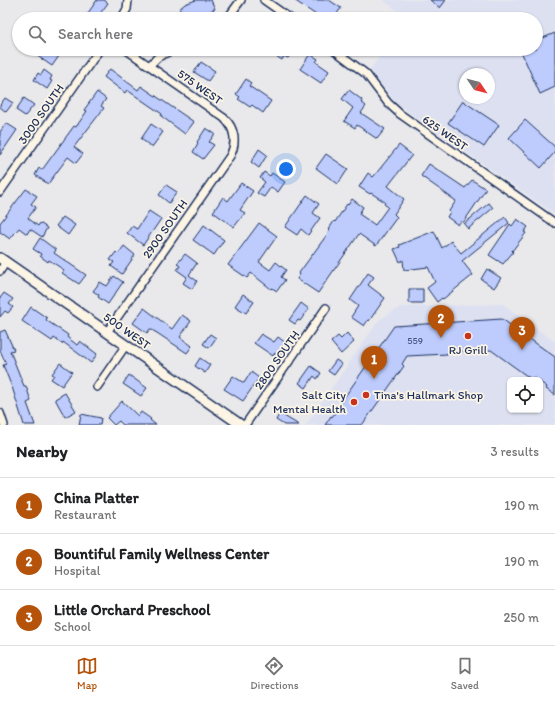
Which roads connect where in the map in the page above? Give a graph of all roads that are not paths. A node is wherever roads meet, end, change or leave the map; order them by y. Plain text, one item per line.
1 (128, 0) edge
2 (241, 0) edge
3 (264, 0) edge
4 (124, 12) edge
5 (232, 12) edge
6 (281, 12) edge
7 (95, 56) edge
8 (135, 56) edge
9 (160, 56) edge
10 (342, 56) edge
11 (150, 66) junction
12 (234, 136) joint
13 (0, 192) edge
14 (555, 223) edge
15 (3, 260) edge
16 (0, 271) edge
17 (326, 308) dead end
18 (107, 332) junction
19 (126, 345) junction
20 (97, 387) dead end
21 (0, 413) edge
22 (4, 425) edge
23 (241, 425) edge
24 (245, 425) edge

1 - 4 street
2 - 5 street
3 - 6 street
7 - 13 street, 3000 SOUTH
8 - 11 street, 575 WEST
9 - 11 street
10 - 14 street, 625 WEST
11 - 12 street, 575 WEST
12 - 18 street, 2900 SOUTH
15 - 16 street
15 - 18 street, 500 WEST
17 - 24 street, 2800 SOUTH
18 - 19 street, 500 WEST
19 - 20 street
19 - 23 street, 500 WEST
21 - 22 street

